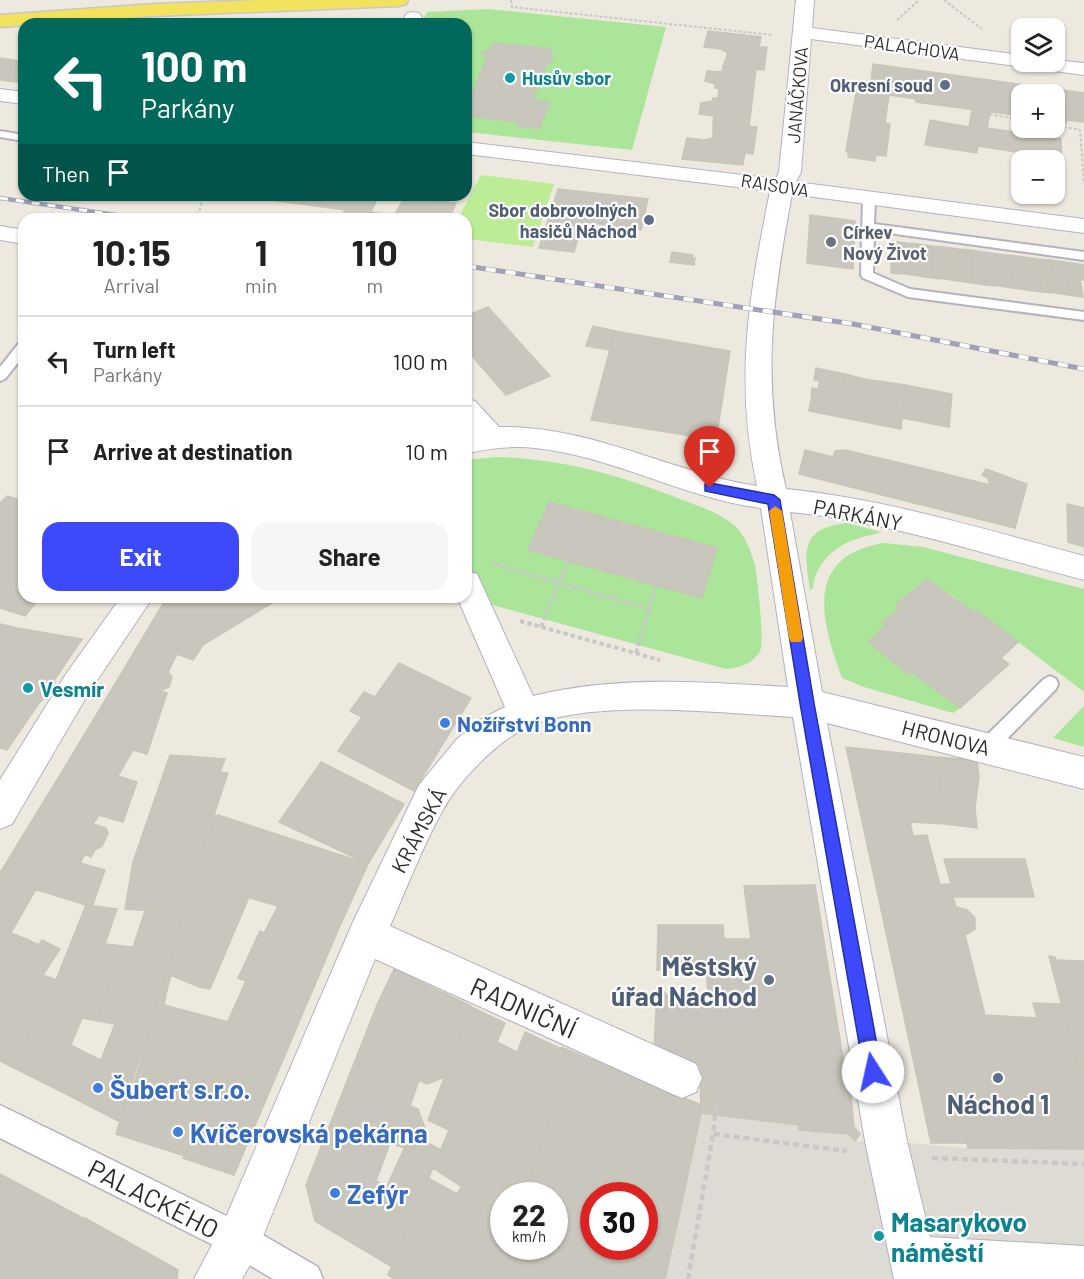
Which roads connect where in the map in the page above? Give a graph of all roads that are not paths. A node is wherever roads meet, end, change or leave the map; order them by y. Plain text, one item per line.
1 (377, 0) edge
2 (399, 0) edge
3 (805, 0) edge
4 (42, 18) edge
5 (18, 20) edge
6 (0, 21) edge
7 (803, 35) junction
8 (1011, 61) edge
9 (1065, 67) edge
10 (1084, 69) edge
11 (0, 95) edge
12 (18, 97) edge
13 (0, 134) edge
14 (18, 137) edge
15 (472, 149) edge
16 (782, 187) junction
17 (869, 199) junction
18 (1084, 226) edge
19 (869, 227) junction
20 (0, 233) edge
21 (18, 236) edge
22 (1084, 256) edge
23 (1084, 316) edge
24 (18, 354) edge
25 (0, 376) edge
26 (472, 422) edge
27 (479, 439) edge
28 (774, 500) junction
29 (1084, 568) edge
30 (478, 584) edge
31 (134, 603) edge
32 (1050, 684) dead end
33 (807, 703) junction
34 (524, 713) junction
35 (987, 747) junction
36 (1084, 773) edge
37 (0, 812) edge
38 (366, 935) junction
39 (682, 1078) road end
40 (0, 1121) edge
41 (239, 1240) junction
42 (1084, 1268) edge
43 (915, 1269) edge
44 (217, 1279) edge
45 (306, 1279) edge

1 - 2 main road
1 - 4 main road
3 - 7 street, JANÁČKOVA
5 - 6 main road
7 - 8 street, PALACHOVA
7 - 16 street, JANÁČKOVA
9 - 10 street, PALACHOVA
11 - 12 street
13 - 14 lane
15 - 16 street, RAISOVA
16 - 17 street, RAISOVA
16 - 28 street, JANÁČKOVA
17 - 18 street, RAISOVA
17 - 19 lane
19 - 22 lane
19 - 23 lane
20 - 21 street
24 - 25 lane
26 - 27 street
27 - 28 street, PARKÁNY
28 - 29 street, PARKÁNY
28 - 33 street, JANÁČKOVA
30 - 34 street
31 - 37 street
32 - 35 lane
33 - 34 street, KRÁMSKÁ
33 - 35 street, HRONOVA
33 - 43 street, JANÁČKOVA
34 - 38 street, KRÁMSKÁ
35 - 36 street, HRONOVA
38 - 39 street, RADNIČNÍ
38 - 41 street, KRÁMSKÁ
40 - 41 street, PALACKÉHO
41 - 44 street, KRÁMSKÁ
41 - 45 street, PALACKÉHO
42 - 43 street

